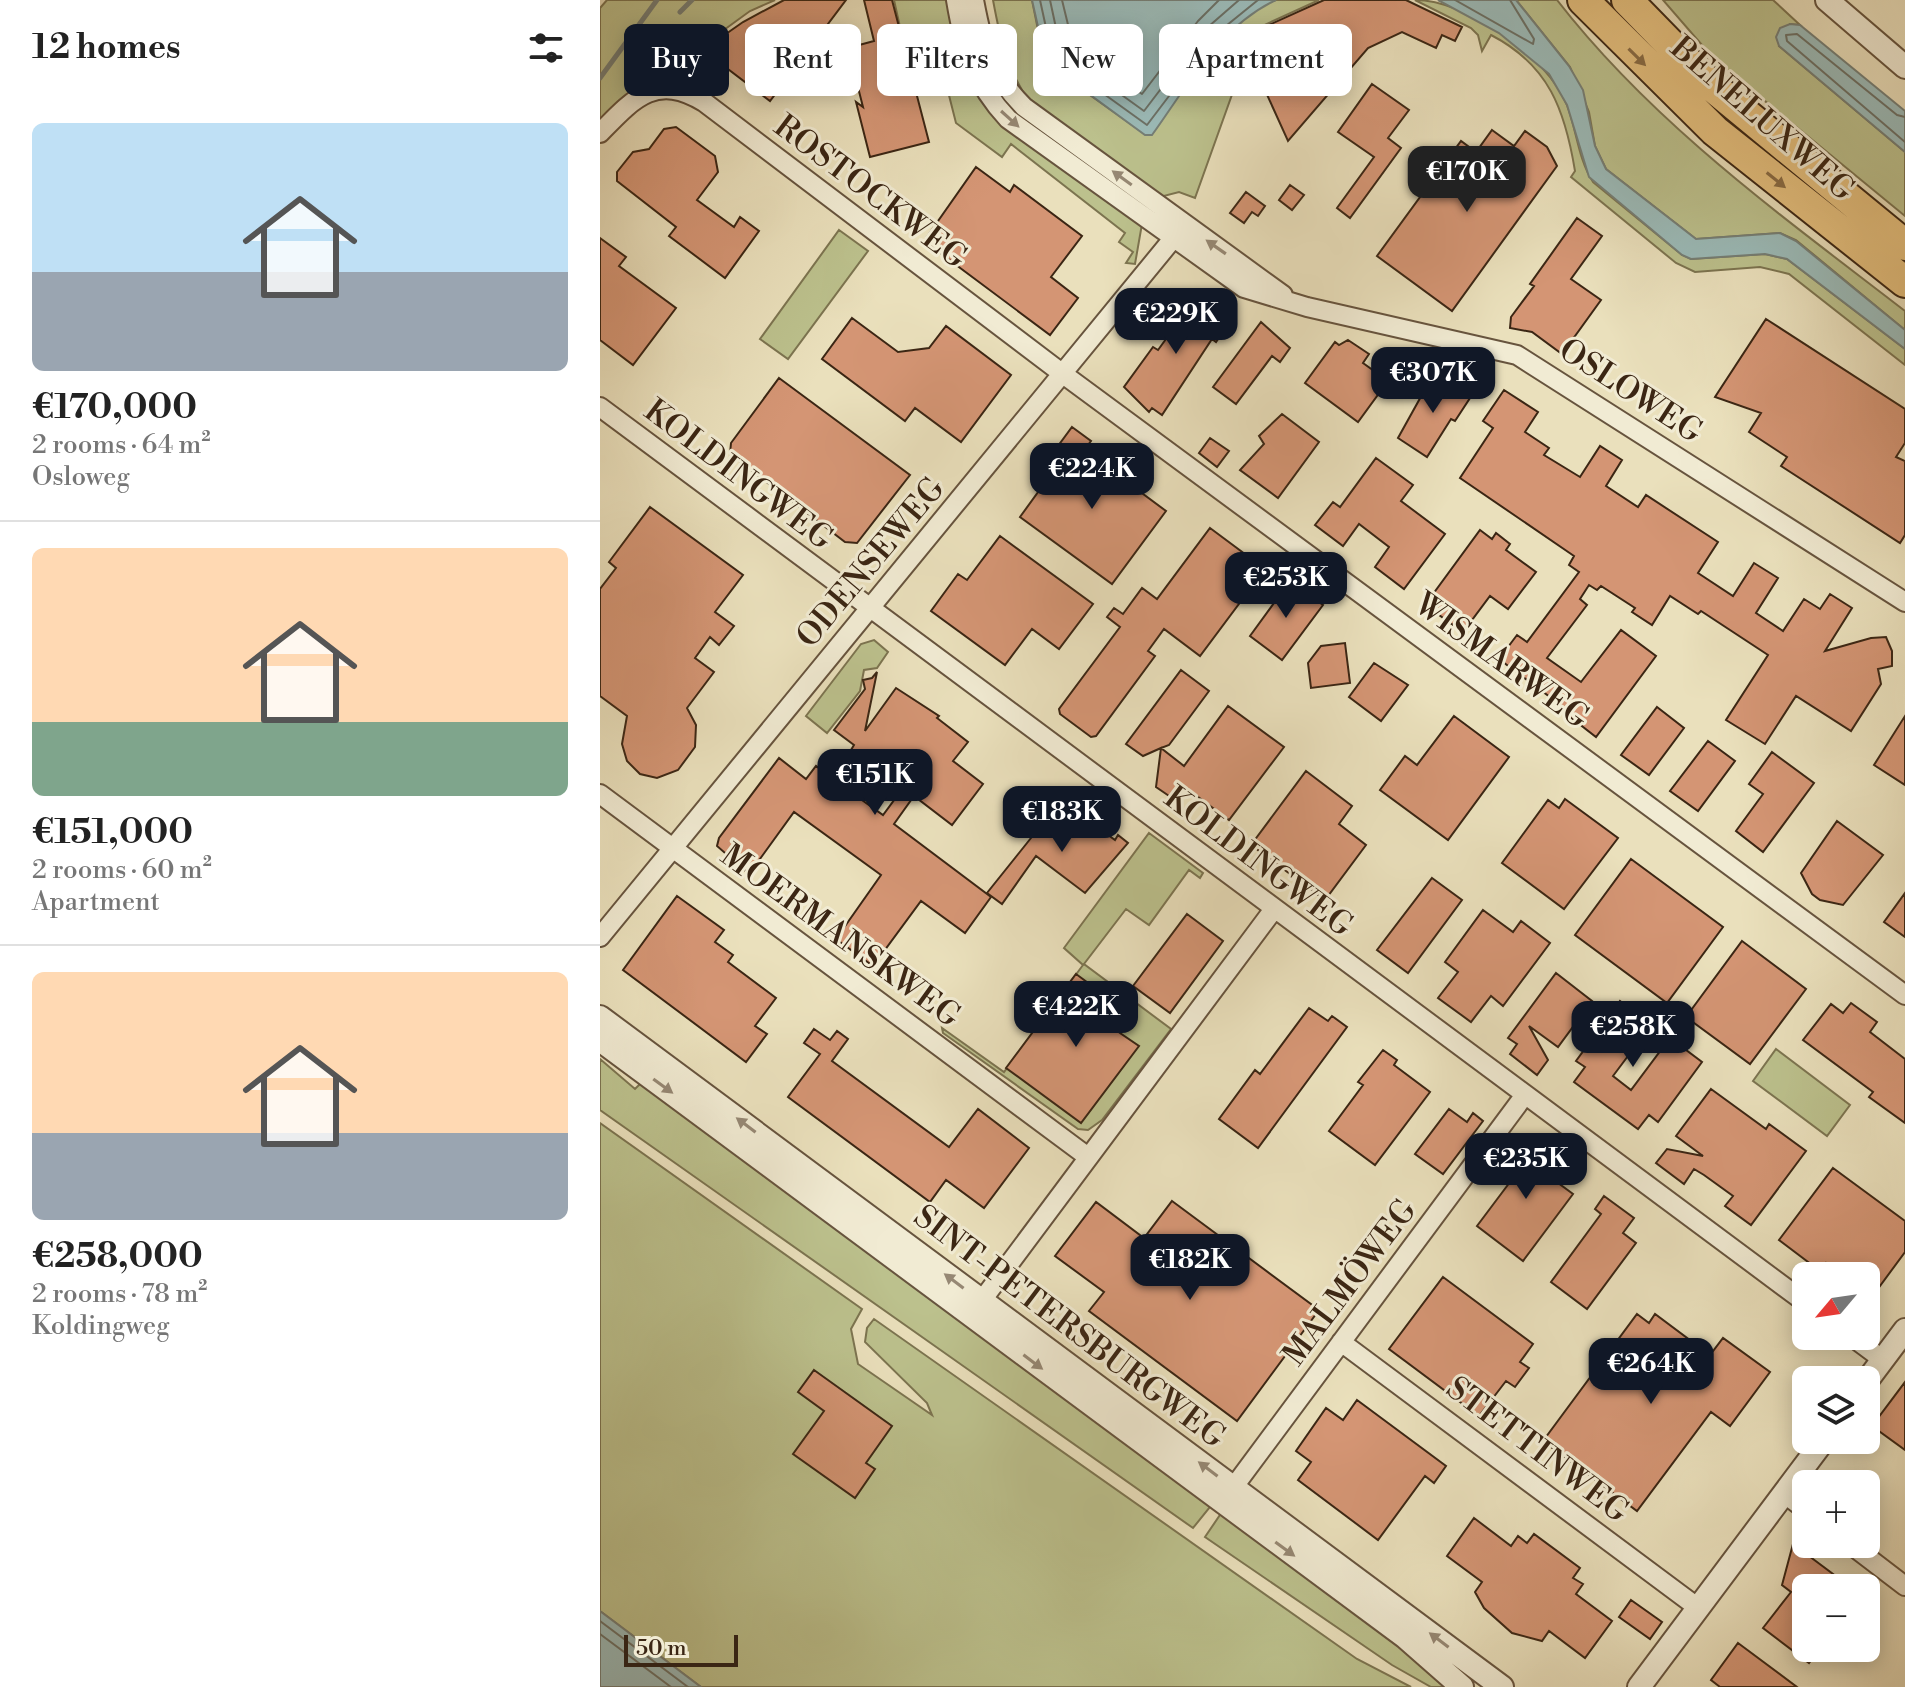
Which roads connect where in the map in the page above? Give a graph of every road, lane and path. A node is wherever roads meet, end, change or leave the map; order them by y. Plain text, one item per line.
1 (956, 0) edge
2 (974, 0) edge
3 (1583, 0) edge
4 (1627, 0) edge
5 (1827, 0) edge
6 (1905, 67) edge
7 (600, 133) edge
8 (1179, 231) junction
9 (1905, 245) edge
10 (1905, 282) edge
11 (1063, 374) junction
12 (600, 407) edge
13 (1905, 602) edge
14 (870, 609) junction
15 (600, 794) edge
16 (673, 848) junction
17 (1274, 909) junction
18 (600, 937) edge
19 (1905, 995) edge
20 (600, 1017) edge
21 (600, 1040) edge
22 (1524, 1096) junction
23 (1088, 1157) junction
24 (1792, 1293) edge
25 (976, 1308) junction
26 (1905, 1330) edge
27 (1341, 1342) junction
28 (1870, 1350) edge
29 (1882, 1359) junction
30 (1877, 1366) edge
31 (1814, 1454) edge
32 (1785, 1494) junction
33 (1228, 1495) junction
34 (1792, 1499) edge
35 (1868, 1558) edge
36 (1905, 1586) edge
37 (1697, 1607) junction
38 (1462, 1687) edge
39 (1502, 1687) edge
40 (1639, 1687) edge

1 -> 8 street, OSLOWEG
8 -> 2 street, OSLOWEG
3 -> 10 highway, BENELUXWEG
4 - 9 highway, BENELUXWEG
5 - 6 street
7 - 11 street, ROSTOCKWEG
8 - 11 street, ODENSEWEG
8 - 13 street, OSLOWEG
11 - 14 street, ODENSEWEG
11 - 19 street, WISMARWEG
12 - 14 street, KOLDINGWEG
14 - 16 street, ODENSEWEG
14 - 17 street, KOLDINGWEG
15 - 16 street
16 - 18 street, ODENSEWEG
16 - 23 street, MOERMANSKWEG
17 - 22 street, KOLDINGWEG
17 - 23 street
25 -> 20 street, SINT-PETERSBURGWEG
21 -> 25 street, SINT-PETERSBURGWEG
22 - 24 street, KOLDINGWEG
22 - 27 street, MALMÖWEG
23 - 25 street
25 - 33 street, SINT-PETERSBURGWEG
26 - 29 street
27 - 33 street, MALMÖWEG
27 - 37 street, STETTINWEG
28 - 29 street
29 - 30 street
31 - 32 street
32 - 34 street
32 - 37 street
33 -> 38 street, SINT-PETERSBURGWEG
39 -> 33 street, SINT-PETERSBURGWEG
35 - 36 street
37 - 40 street

